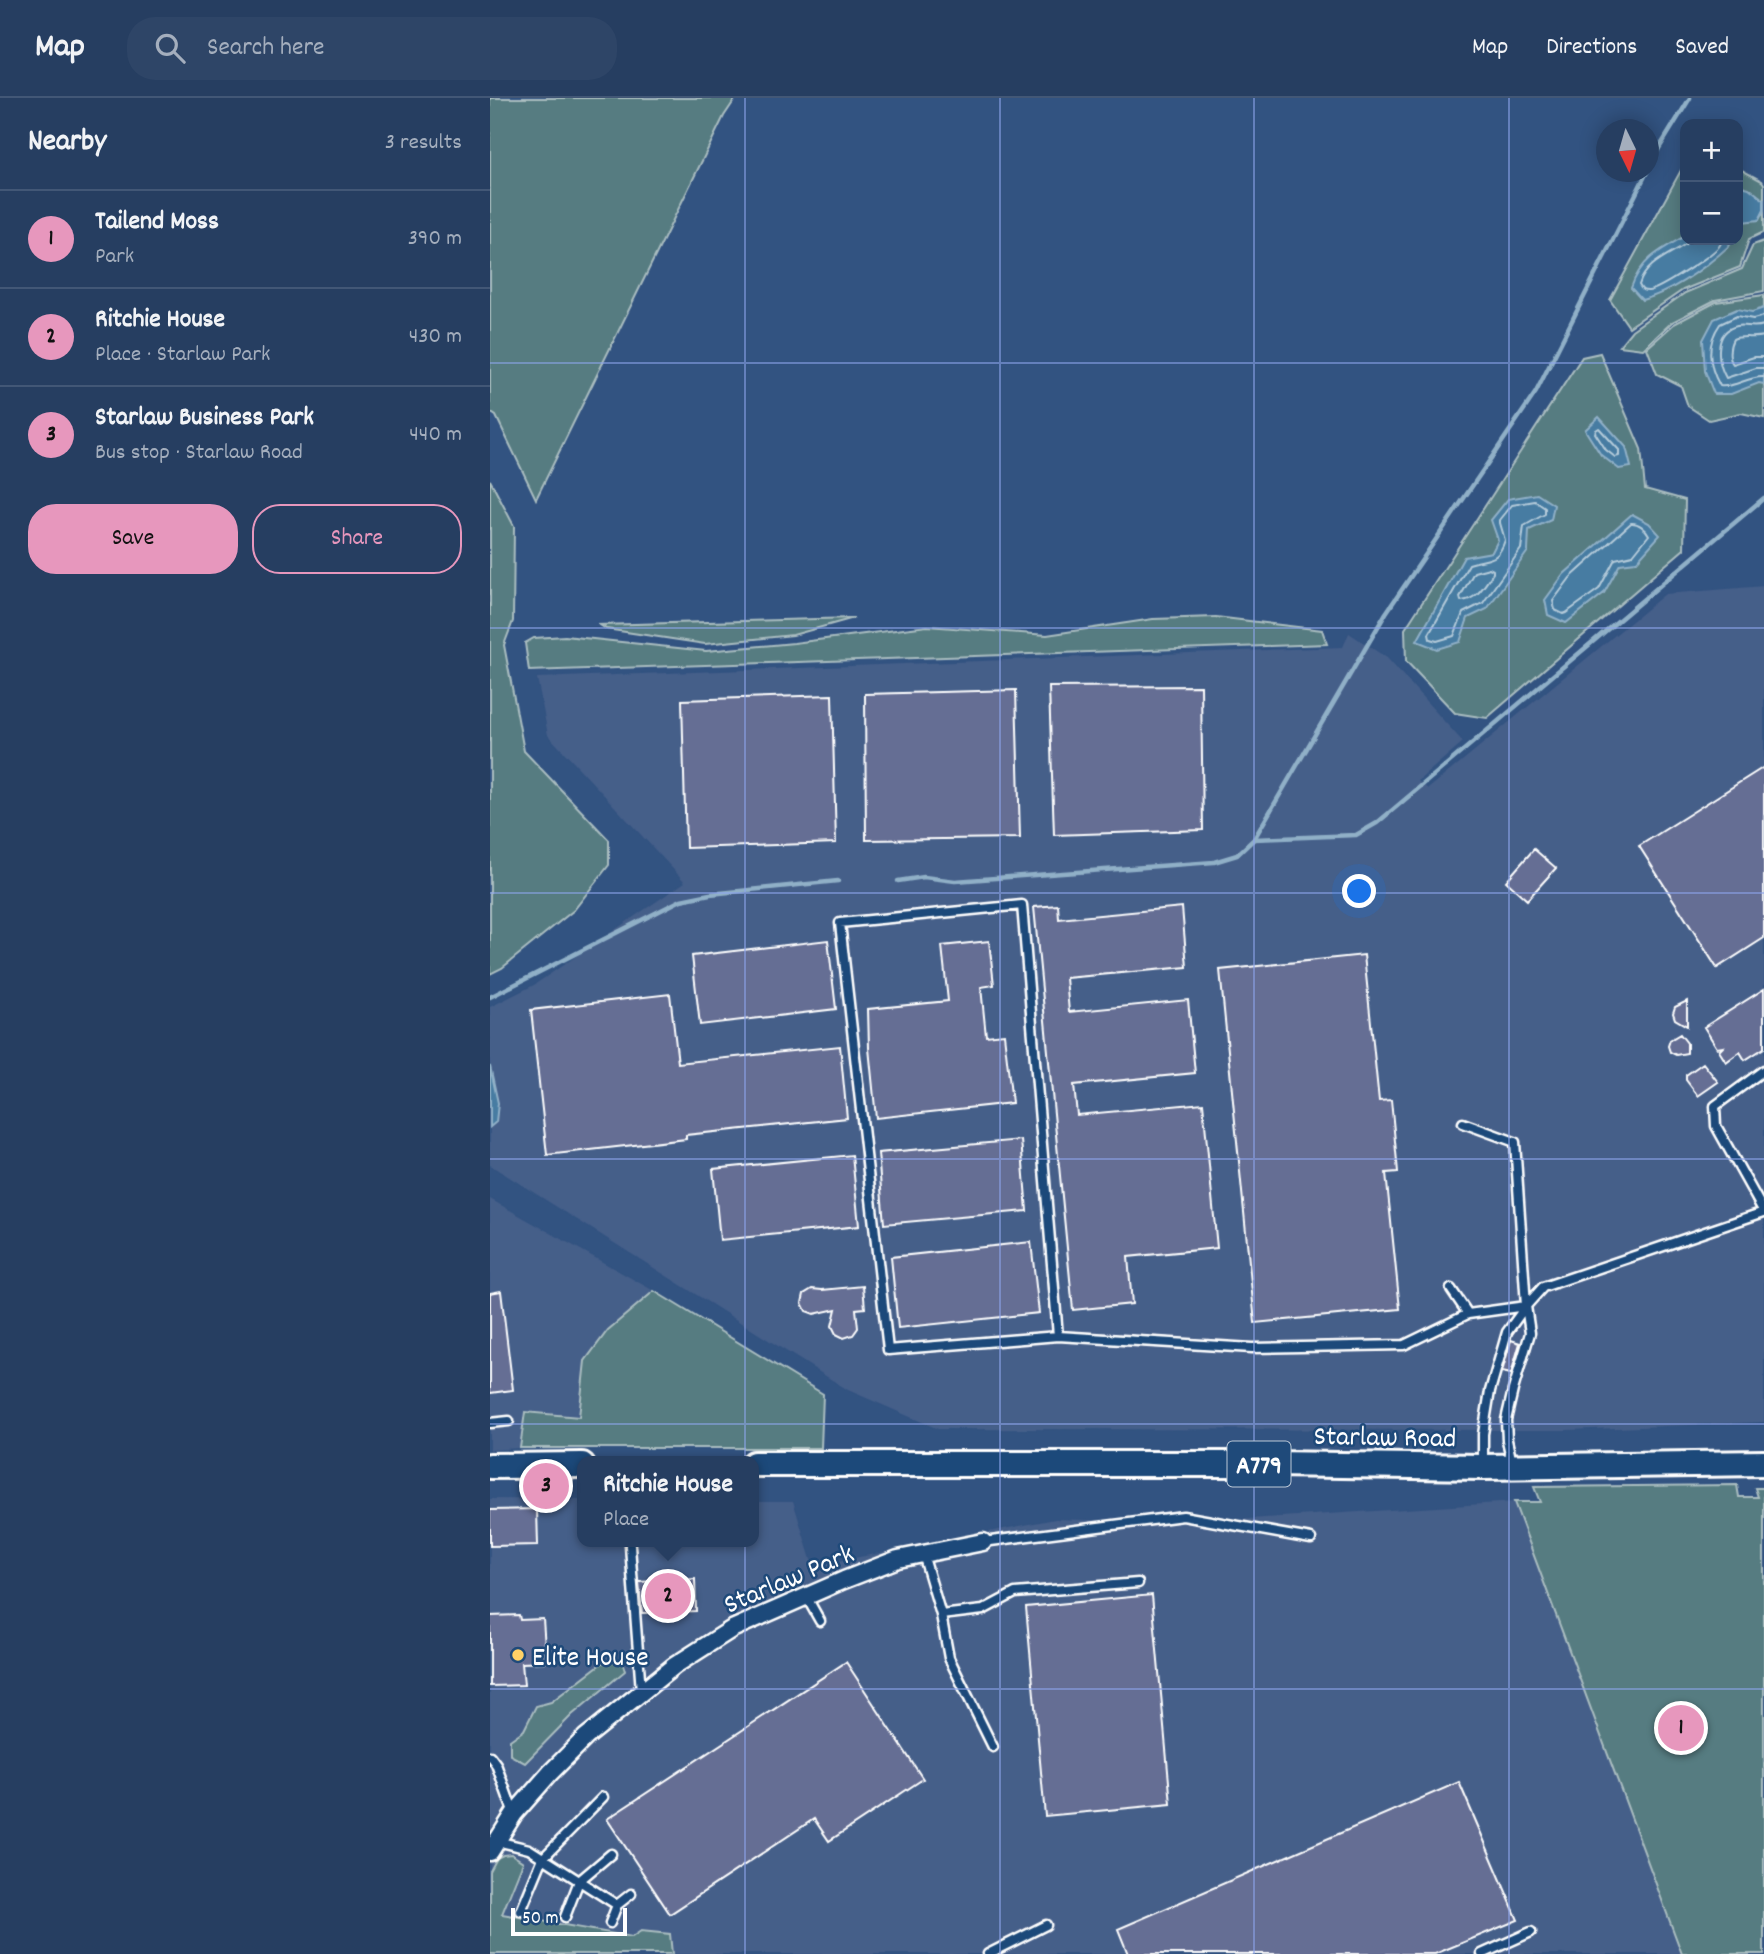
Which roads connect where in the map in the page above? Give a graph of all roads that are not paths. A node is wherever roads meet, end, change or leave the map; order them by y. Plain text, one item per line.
1 (1764, 1070) edge
2 (1463, 1123) dead end
3 (1764, 1212) edge
4 (1451, 1289) dead end
5 (1526, 1306) junction
6 (1468, 1314) junction
7 (1058, 1336) junction
8 (509, 1421) dead end
9 (490, 1423) edge
10 (1764, 1463) edge
11 (759, 1464) edge
12 (577, 1465) edge
13 (490, 1466) edge
14 (1512, 1466) junction
15 (1483, 1467) junction
16 (1311, 1539) dead end
17 (983, 1542) joint
18 (630, 1547) edge
19 (923, 1554) junction
20 (1138, 1583) dead end
21 (806, 1596) junction
22 (941, 1615) junction
23 (820, 1621) dead end
24 (641, 1691) junction
25 (993, 1747) dead end
26 (490, 1756) edge
27 (603, 1797) dead end
28 (514, 1814) junction
29 (494, 1846) edge
30 (611, 1854) dead end
31 (543, 1858) junction
32 (579, 1881) junction
33 (631, 1894) dead end
34 (617, 1905) junction
35 (521, 1911) dead end
36 (565, 1917) dead end
37 (610, 1923) dead end
38 (1046, 1925) dead end
39 (1531, 1932) dead end
40 (988, 1954) edge
41 (1482, 1954) edge

1 - 3 lane
2 - 5 lane
3 - 5 lane
4 - 6 lane
5 - 6 lane
5 - 14 lane
5 - 15 lane
6 - 7 lane
7 - 7 lane
8 - 9 lane
10 - 14 main road, Starlaw Road / A779
11 - 15 main road, Starlaw Road / A779
12 - 13 main road
14 - 15 main road, Starlaw Road / A779
16 - 17 lane
17 - 19 street, Starlaw Park
18 - 24 lane
19 - 21 street, Starlaw Park
19 - 22 lane
20 - 22 lane
21 - 23 lane
21 - 24 street, Starlaw Park
22 - 25 lane
24 - 28 street, Starlaw Park
26 - 28 lane
27 - 31 lane
28 - 29 street, Starlaw Park
29 - 31 lane
30 - 32 lane
31 - 32 lane
31 - 35 lane
32 - 34 lane
32 - 36 lane
33 - 34 lane
34 - 37 lane
38 - 40 lane
39 - 41 lane

